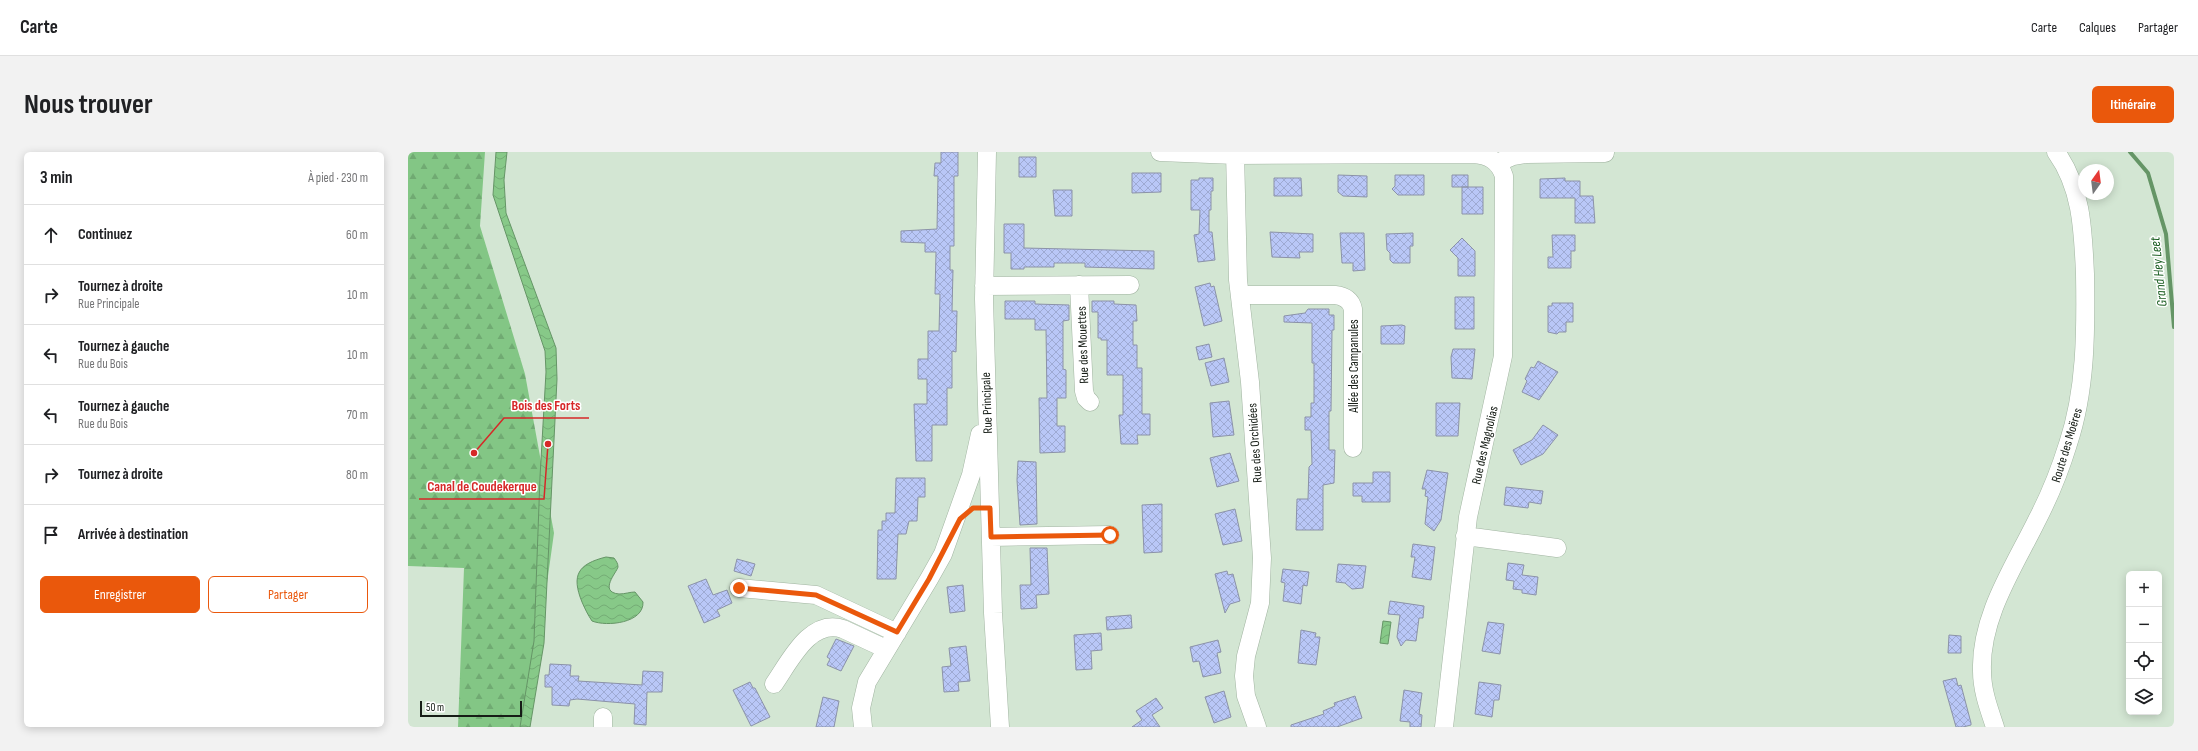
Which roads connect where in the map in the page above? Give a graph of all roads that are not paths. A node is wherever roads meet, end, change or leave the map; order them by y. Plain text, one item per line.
1 (987, 152) edge
2 (1160, 152) edge
3 (2056, 152) edge
4 (1371, 153) edge
5 (1526, 153) edge
6 (1605, 153) dead end
7 (1235, 154) edge
8 (1497, 163) junction
9 (984, 286) junction
10 (1079, 286) junction
11 (1130, 286) dead end
12 (1240, 295) junction
13 (986, 399) junction
14 (1090, 402) dead end
15 (1352, 448) dead end
16 (989, 500) junction
17 (962, 502) junction
18 (951, 534) junction
19 (1110, 535) dead end
20 (1466, 536) junction
21 (991, 537) junction
22 (1557, 548) dead end
23 (739, 588) dead end
24 (897, 632) junction
25 (886, 649) junction
26 (995, 654) junction
27 (774, 684) dead end
28 (863, 727) edge
29 (1000, 727) edge
30 (1009, 727) edge
31 (1257, 727) edge
32 (1444, 727) edge
33 (1995, 727) edge

1 - 9 street, Rue Principale
2 - 7 street
3 - 33 street, Route des Moëres
4 - 7 street
4 - 8 street
5 - 6 street
5 - 8 street
7 - 12 street, Rue des Orchidées
8 - 20 street, Rue des Magnolias
9 - 10 street
9 - 13 street, Rue Principale
10 - 11 street
10 - 14 street, Rue des Mouettes
12 - 15 street, Allée des Campanules
12 - 31 street, Rue des Orchidées
13 - 16 street, Rue Principale
13 - 17 street
16 - 17 street
16 - 18 street
16 - 21 street, Rue Principale
17 - 18 street
18 - 24 street
19 - 21 street
20 - 22 street
20 - 32 street, Rue des Magnolias
21 - 26 street, Rue Principale
23 - 24 street
24 - 25 street
25 - 27 street
25 - 28 street
26 - 29 street, Rue Principale
26 - 30 street, Rue Principale

